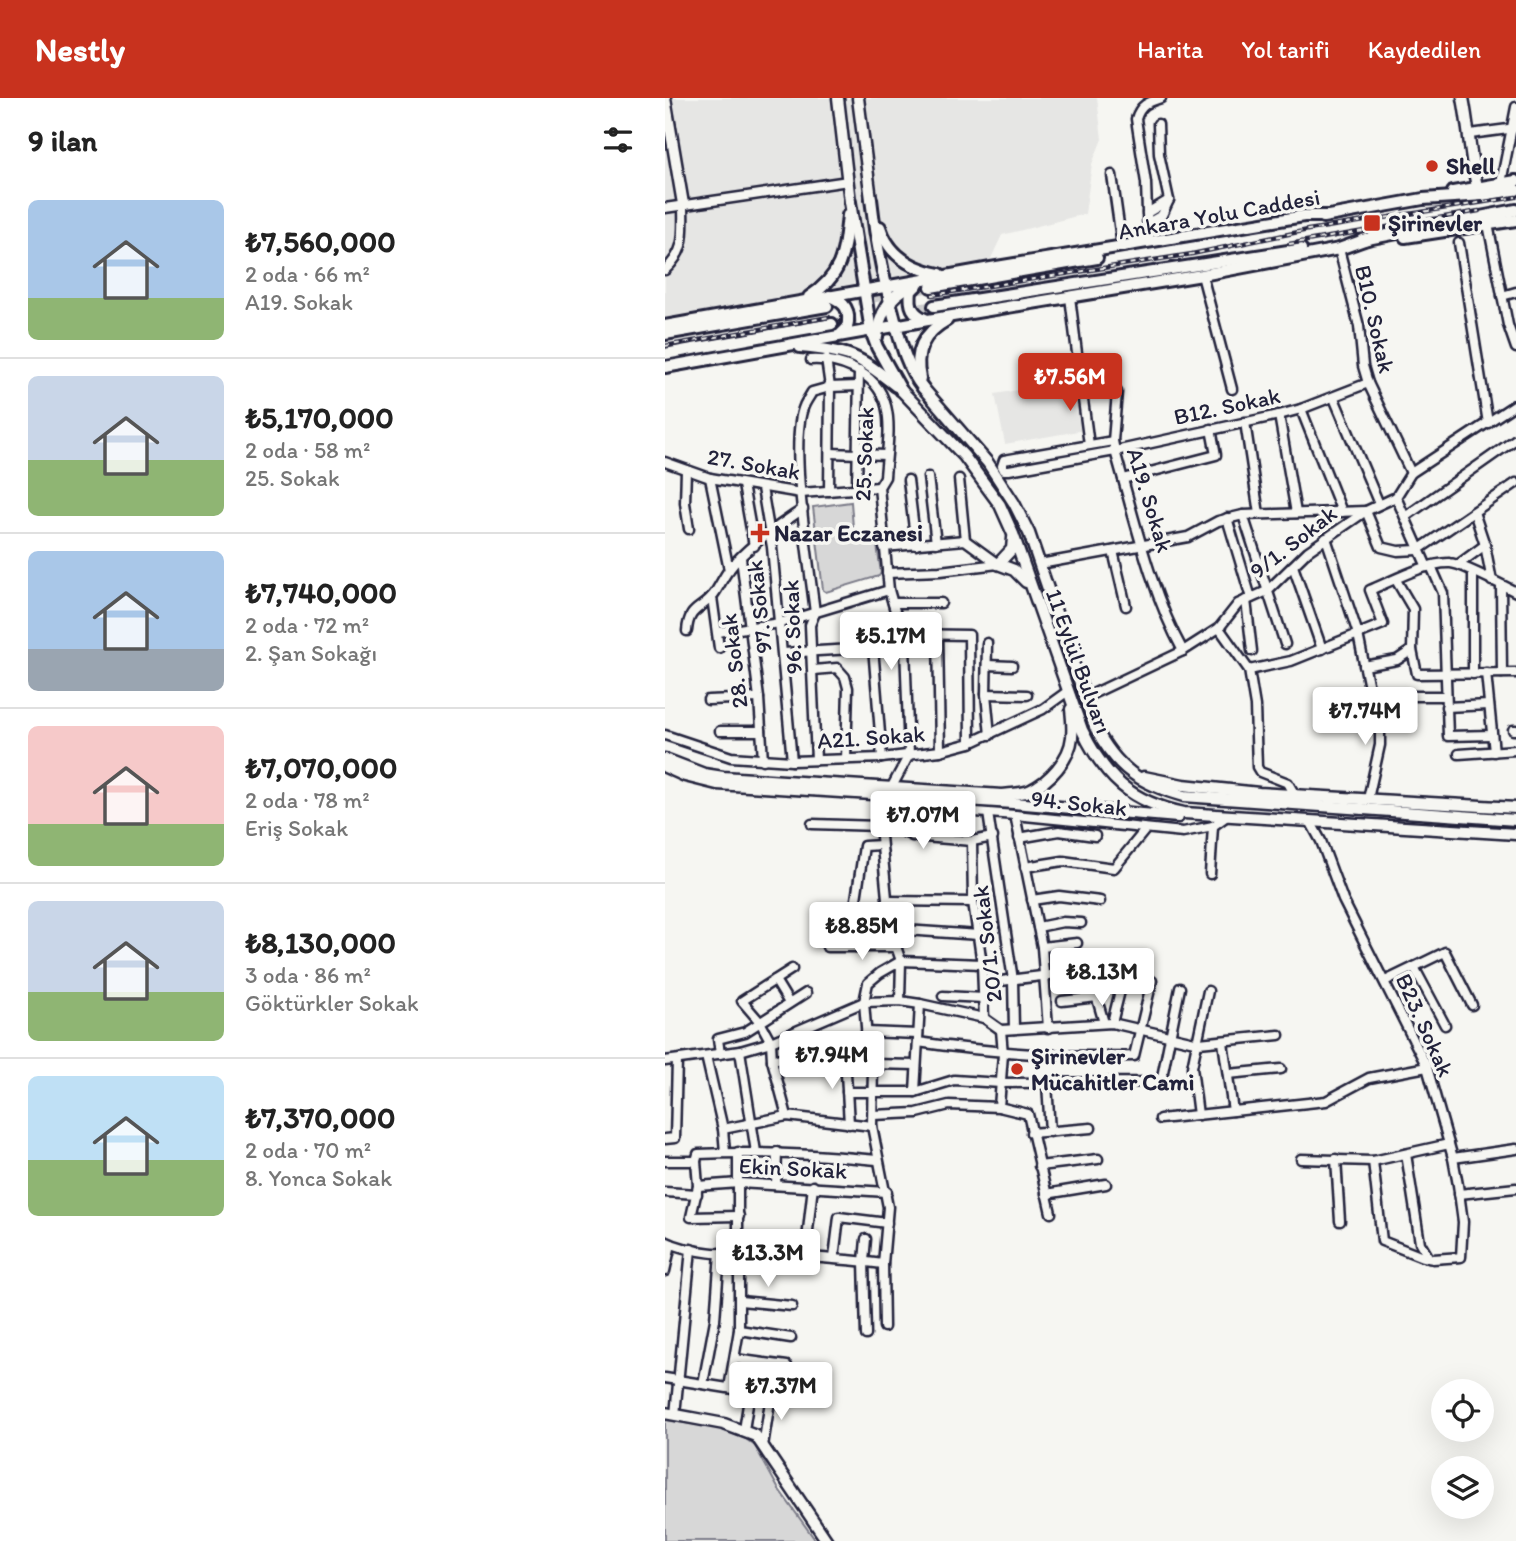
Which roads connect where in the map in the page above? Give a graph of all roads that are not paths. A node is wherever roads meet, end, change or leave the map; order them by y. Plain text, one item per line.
1 (665, 98) edge
2 (838, 98) edge
3 (858, 98) edge
4 (1161, 98) edge
5 (1463, 98) edge
6 (1146, 101) edge
7 (1516, 107) edge
8 (1158, 124) dead end
9 (1514, 129) edge
10 (1470, 134) junction
11 (669, 145) edge
12 (1512, 147) edge
13 (1112, 174) dead end
14 (848, 181) junction
15 (1516, 181) edge
16 (1501, 183) junction
17 (1477, 186) junction
18 (1516, 190) edge
19 (1423, 199) junction
20 (871, 200) junction
21 (1169, 200) junction
22 (850, 202) junction
23 (683, 204) junction
24 (665, 208) edge
25 (1516, 210) edge
26 (1147, 213) junction
27 (1327, 216) junction
28 (1516, 220) edge
29 (1148, 223) junction
30 (1488, 224) junction
31 (1372, 238) junction
32 (1148, 242) junction
33 (1459, 243) dead end
34 (1122, 246) junction
35 (1339, 249) junction
36 (665, 270) edge
37 (947, 275) junction
38 (1202, 275) junction
39 (885, 287) junction
40 (930, 287) tunnel mouth
41 (1516, 292) edge
42 (865, 295) junction
43 (1502, 296) junction
44 (1070, 297) junction
45 (805, 300) junction
46 (828, 301) junction
47 (934, 306) tunnel mouth
48 (887, 307) junction
49 (954, 316) junction
50 (928, 320) junction
51 (832, 324) tunnel mouth
52 (1512, 324) edge
53 (665, 326) edge
54 (895, 327) junction
55 (874, 330) junction
56 (665, 334) edge
57 (839, 336) junction
58 (783, 345) junction
59 (1516, 348) edge
60 (665, 354) edge
61 (825, 359) junction
62 (811, 360) dead end
63 (665, 367) edge
64 (859, 371) junction
65 (1080, 377) junction
66 (1368, 383) junction
67 (859, 386) junction
68 (830, 387) junction
69 (923, 388) junction
70 (1232, 389) dead end
71 (901, 390) junction
72 (1334, 398) junction
73 (1516, 404) edge
74 (1301, 410) junction
75 (1279, 415) junction
76 (1245, 422) junction
77 (1488, 423) junction
78 (1211, 429) junction
79 (1516, 439) edge
80 (1113, 441) junction
81 (1089, 445) junction
82 (1115, 451) junction
83 (830, 453) junction
84 (857, 454) junction
85 (886, 455) junction
86 (665, 462) edge
87 (686, 470) junction
88 (1411, 473) junction
89 (928, 477) dead end
90 (710, 478) junction
91 (959, 479) dead end
92 (1123, 479) junction
93 (908, 480) dead end
94 (1516, 483) edge
95 (743, 485) junction
96 (879, 487) junction
97 (762, 488) junction
98 (857, 489) junction
99 (829, 491) junction
100 (801, 494) junction
101 (1396, 497) junction
102 (1379, 504) junction
103 (803, 509) junction
104 (1367, 511) junction
105 (1342, 512) junction
106 (1474, 512) junction
107 (1296, 513) junction
108 (1259, 514) junction
109 (1243, 515) junction
110 (1405, 517) junction
111 (1227, 518) junction
112 (689, 529) dead end
113 (770, 532) junction
114 (1013, 534) junction
115 (1326, 538) junction
116 (965, 540) junction
117 (936, 543) junction
118 (916, 545) junction
119 (1143, 545) junction
120 (1485, 545) junction
121 (754, 546) junction
122 (884, 547) junction
123 (1418, 550) junction
124 (1113, 551) junction
125 (741, 558) junction
126 (998, 564) junction
127 (1040, 564) junction
128 (1459, 564) junction
129 (1293, 566) junction
130 (1429, 567) junction
131 (729, 570) junction
132 (1473, 572) junction
133 (887, 573) junction
134 (1397, 580) junction
135 (1496, 583) junction
136 (889, 590) junction
137 (1267, 591) junction
138 (1516, 592) edge
139 (1033, 594) junction
140 (712, 597) junction
141 (1249, 599) junction
142 (893, 603) junction
143 (941, 603) dead end
144 (1126, 606) dead end
145 (815, 613) junction
146 (780, 623) junction
147 (1219, 628) junction
148 (749, 629) junction
149 (687, 631) dead end
150 (719, 632) junction
151 (903, 634) junction
152 (938, 634) junction
153 (1358, 634) junction
154 (987, 643) dead end
155 (1285, 644) dead end
156 (905, 646) junction
157 (873, 647) junction
158 (719, 648) dead end
159 (1322, 649) junction
160 (811, 650) junction
161 (1412, 650) junction
162 (1184, 651) junction
163 (1252, 651) dead end
164 (783, 653) junction
165 (987, 665) junction
166 (1012, 666) dead end
167 (1364, 666) junction
168 (813, 670) junction
169 (1249, 670) junction
170 (1486, 673) junction
171 (1503, 673) junction
172 (1516, 673) edge
173 (1444, 674) junction
174 (1473, 674) junction
175 (986, 694) junction
176 (1027, 695) dead end
177 (1069, 695) junction
178 (1380, 696) junction
179 (1445, 696) junction
180 (759, 698) junction
181 (1084, 698) junction
182 (708, 701) dead end
183 (1489, 705) junction
184 (1446, 707) junction
185 (720, 731) dead end
186 (761, 731) junction
187 (665, 735) edge
188 (990, 735) junction
189 (1492, 735) junction
190 (970, 743) junction
191 (1516, 750) edge
192 (940, 751) junction
193 (1494, 752) junction
194 (1459, 754) dead end
195 (909, 755) junction
196 (882, 758) junction
197 (665, 759) edge
198 (846, 759) junction
199 (763, 760) junction
200 (816, 760) junction
201 (792, 761) junction
202 (665, 767) edge
203 (1130, 773) junction
204 (1295, 795) junction
205 (886, 796) junction
206 (1368, 799) junction
207 (905, 806) junction
208 (1516, 808) edge
209 (988, 813) junction
210 (1015, 815) junction
211 (1207, 816) junction
212 (1227, 816) junction
213 (1516, 820) edge
214 (1310, 821) junction
215 (811, 824) dead end
216 (880, 826) junction
217 (1213, 826) junction
218 (1146, 829) junction
219 (1516, 834) edge
220 (1095, 836) dead end
221 (993, 837) junction
222 (1019, 838) junction
223 (972, 841) junction
224 (881, 845) junction
225 (1025, 867) junction
226 (1210, 874) dead end
227 (1032, 900) junction
228 (887, 901) junction
229 (1100, 901) dead end
230 (973, 902) junction
231 (1081, 923) dead end
232 (1038, 927) junction
233 (890, 929) junction
234 (979, 935) junction
235 (1077, 943) dead end
236 (827, 947) dead end
237 (856, 947) junction
238 (897, 947) junction
239 (1042, 947) junction
240 (901, 961) junction
241 (982, 964) junction
242 (1414, 967) junction
243 (792, 969) dead end
244 (1044, 975) junction
245 (1089, 977) junction
246 (775, 980) junction
247 (1013, 980) junction
248 (1152, 981) dead end
249 (1385, 981) junction
250 (984, 983) junction
251 (1180, 988) dead end
252 (1208, 991) dead end
253 (806, 993) dead end
254 (943, 996) dead end
255 (1097, 997) junction
256 (984, 998) junction
257 (1062, 1000) dead end
258 (900, 1001) junction
259 (864, 1002) junction
260 (789, 1003) junction
261 (920, 1004) junction
262 (1472, 1005) dead end
263 (984, 1018) junction
264 (760, 1022) junction
265 (1108, 1023) junction
266 (1445, 1025) dead end
267 (1048, 1028) junction
268 (1014, 1029) junction
269 (1001, 1030) junction
270 (1142, 1031) junction
271 (1279, 1035) dead end
272 (866, 1036) junction
273 (1171, 1037) junction
274 (918, 1038) junction
275 (771, 1042) junction
276 (1223, 1042) junction
277 (1199, 1043) junction
278 (740, 1051) junction
279 (720, 1054) junction
280 (1003, 1054) junction
281 (706, 1056) junction
282 (845, 1056) dead end
283 (677, 1060) junction
284 (772, 1060) junction
285 (665, 1061) edge
286 (873, 1064) junction
287 (916, 1065) junction
288 (1427, 1067) junction
289 (1281, 1069) dead end
290 (1228, 1074) junction
291 (1001, 1083) junction
292 (1047, 1083) junction
293 (847, 1092) junction
294 (873, 1092) junction
295 (915, 1092) junction
296 (999, 1107) junction
297 (1233, 1111) junction
298 (873, 1115) junction
299 (1198, 1115) junction
300 (787, 1116) junction
301 (1160, 1119) dead end
302 (751, 1123) junction
303 (849, 1124) junction
304 (872, 1126) junction
305 (1091, 1128) dead end
306 (723, 1129) junction
307 (1050, 1132) junction
308 (1031, 1133) junction
309 (665, 1139) edge
310 (1449, 1144) junction
311 (1516, 1149) edge
312 (725, 1152) junction
313 (738, 1152) junction
314 (756, 1152) junction
315 (777, 1152) junction
316 (1406, 1154) junction
317 (1453, 1158) junction
318 (1098, 1159) dead end
319 (1301, 1159) dead end
320 (1336, 1159) junction
321 (877, 1160) junction
322 (665, 1161) edge
323 (696, 1161) junction
324 (1373, 1161) junction
325 (1039, 1166) junction
326 (739, 1183) junction
327 (1106, 1184) dead end
328 (776, 1185) junction
329 (813, 1186) junction
330 (1516, 1188) edge
331 (698, 1190) junction
332 (665, 1192) edge
333 (887, 1192) junction
334 (1046, 1194) junction
335 (1459, 1194) junction
336 (1051, 1213) dead end
337 (739, 1216) junction
338 (1340, 1221) dead end
339 (887, 1223) junction
340 (866, 1239) dead end
341 (668, 1242) edge
342 (691, 1249) junction
343 (720, 1253) junction
344 (738, 1254) junction
345 (805, 1256) junction
346 (834, 1258) junction
347 (1429, 1258) junction
348 (864, 1261) junction
349 (883, 1264) junction
350 (665, 1271) edge
351 (739, 1273) dead end
352 (740, 1301) junction
353 (792, 1306) dead end
354 (884, 1327) dead end
355 (739, 1330) junction
356 (866, 1335) dead end
357 (791, 1338) dead end
358 (735, 1359) junction
359 (787, 1366) dead end
360 (665, 1378) edge
361 (678, 1380) junction
362 (703, 1384) junction
363 (729, 1388) junction
364 (750, 1392) junction
365 (670, 1414) edge
366 (744, 1430) junction
367 (763, 1446) junction
368 (827, 1541) edge

1 - 11 main road
2 - 14 main road
3 - 20 main road
4 - 6 street
5 - 10 main road
6 - 26 street
7 - 9 street
8 - 21 street
9 - 10 street
9 - 12 street
10 - 17 main road
11 - 23 main road
12 - 16 street
13 - 34 street
14 - 22 main road
14 - 23 street
15 - 16 highway
16 - 17 highway
17 - 19 highway
18 - 19 highway, Ankara Yolu Caddesi
19 - 27 highway, Ankara Yolu Caddesi
20 - 37 highway
20 - 39 highway
21 - 26 street
21 - 29 street
22 - 42 highway
22 - 45 highway
23 - 24 street
23 - 36 street
25 - 31 highway, Ankara Yolu Caddesi
26 - 29 street
27 - 32 highway
27 - 40 highway, Ankara Yolu Caddesi
28 - 30 highway
29 - 32 street
30 - 31 highway
30 - 43 street
31 - 35 highway
31 - 47 highway, Ankara Yolu Caddesi
32 - 34 highway
33 - 77 street
34 - 37 highway
35 - 38 highway
35 - 66 street, B10. Sokak
37 - 39 highway
37 - 48 highway
37 - 50 highway
38 - 44 highway
38 - 70 street
39 - 42 highway
39 - 48 highway
41 - 43 street
42 - 46 highway
42 - 48 highway
42 - 55 highway
43 - 52 street
44 - 49 highway
44 - 65 street
45 - 46 highway
45 - 53 highway
46 - 56 highway
46 - 57 highway
48 - 54 highway
48 - 55 highway
49 - 50 highway
49 - 69 highway
50 - 54 highway
51 - 60 highway
52 - 59 street
54 - 55 highway
54 - 69 highway
55 - 57 highway
55 - 71 highway
57 - 58 highway
58 - 63 highway
58 - 71 highway
61 - 62 street
61 - 64 street
61 - 68 street
64 - 67 street
64 - 85 street, 25. Sokak
65 - 80 street, A19. Sokak
65 - 81 street
66 - 72 street, B12. Sokak
66 - 88 street, B10. Sokak
67 - 68 street
67 - 84 street
68 - 83 street
68 - 100 street, 96. Sokak
69 - 127 main road, 11 Eylül Bulvarı
71 - 114 main road, 11 Eylül Bulvarı
72 - 74 street, B12. Sokak
72 - 102 street
73 - 77 street
74 - 75 street, B12. Sokak
74 - 105 street
75 - 76 street, B12. Sokak
75 - 107 street
76 - 78 street, B12. Sokak
76 - 108 street
77 - 88 street
78 - 82 street, B12. Sokak
78 - 92 street
79 - 110 street
80 - 81 street
80 - 82 street, A19. Sokak
81 - 82 street, B12. Sokak
82 - 92 street, A19. Sokak
83 - 84 street
83 - 99 street
84 - 85 street
84 - 98 street
85 - 96 street, 25. Sokak
86 - 87 street, 27. Sokak
87 - 90 street, 27. Sokak
87 - 112 street
88 - 101 street
89 - 117 street
90 - 95 street, 27. Sokak
90 - 131 street
91 - 116 street
92 - 119 street, A19. Sokak
93 - 118 street
94 - 106 street
95 - 97 street, 27. Sokak
95 - 121 street
96 - 98 street, 27. Sokak
96 - 122 street, 25. Sokak
97 - 100 street, 27. Sokak
97 - 113 street, 97. Sokak
98 - 99 street, 27. Sokak
99 - 100 street, 27. Sokak
100 - 103 street, 96. Sokak
101 - 102 street, 9/1. Sokak
101 - 110 street
102 - 104 street, 9/1. Sokak
103 - 113 street
103 - 145 street, 96. Sokak
104 - 105 street
104 - 115 street, 9/1. Sokak
104 - 123 street
105 - 107 street
106 - 120 street
106 - 123 street
107 - 108 street
108 - 109 street
109 - 111 street
109 - 137 street
110 - 123 street
111 - 119 street
111 - 141 street
113 - 121 street
113 - 146 street, 97. Sokak
114 - 126 main road
114 - 139 main road, 11 Eylül Bulvarı
115 - 129 street, 9/1. Sokak
115 - 153 street
116 - 117 street
116 - 126 street
117 - 118 street
118 - 122 street
119 - 124 street
119 - 162 street, A19. Sokak
120 - 128 street
120 - 135 street
121 - 125 street
122 - 133 street, 25. Sokak
123 - 130 street
124 - 127 street
124 - 144 street
125 - 131 street
125 - 148 street, 28. Sokak
126 - 133 street
126 - 139 main road
127 - 181 main road, 11 Eylül Bulvarı
128 - 130 street
128 - 132 street
129 - 137 street, 9/1. Sokak
129 - 159 street
130 - 134 street
130 - 173 street
131 - 140 street
132 - 135 street
132 - 174 street
133 - 136 street, 25. Sokak
134 - 153 street
134 - 161 street
135 - 138 street
135 - 171 street
136 - 142 street, 25. Sokak
136 - 145 street
137 - 141 street, 9/1. Sokak
137 - 155 street
139 - 177 main road, 11 Eylül Bulvarı
140 - 149 street
140 - 150 street
141 - 147 street, 9/1. Sokak
141 - 163 street
142 - 143 street
142 - 151 street, 25. Sokak
145 - 146 street
145 - 160 street, 96. Sokak
146 - 148 street
146 - 164 street, 97. Sokak
147 - 162 street, 9/1. Sokak
147 - 169 street
148 - 150 street
148 - 180 street, 28. Sokak
150 - 158 street
151 - 152 street
151 - 156 street, 25. Sokak
152 - 190 street
152 - 192 street
153 - 159 street
153 - 167 street
154 - 165 street
156 - 157 street
156 - 195 street, 25. Sokak
157 - 160 street
157 - 196 street
159 - 169 street
160 - 164 street
160 - 168 street, 96. Sokak
161 - 167 street
161 - 173 street
162 - 181 street, 9/1. Sokak
164 - 201 street, 97. Sokak
165 - 166 street
165 - 175 street
167 - 178 street
168 - 198 street
168 - 200 street, 96. Sokak
169 - 204 street
170 - 171 street
170 - 174 street
170 - 183 street
171 - 172 street
173 - 174 street
173 - 179 street
175 - 176 street
175 - 188 street
177 - 188 street, A21. Sokak
177 - 205 main road
177 - 211 main road, 11 Eylül Bulvarı
178 - 179 street
178 - 206 street
179 - 184 street
180 - 182 street
180 - 186 street, 28. Sokak
181 - 203 main road, 11 Eylül Bulvarı
183 - 184 street
183 - 189 street
184 - 189 street
185 - 186 street
186 - 199 street, 28. Sokak
187 - 199 street, A21. Sokak
188 - 190 street, A21. Sokak
189 - 193 street
190 - 192 street, A21. Sokak
191 - 193 street
192 - 195 street, A21. Sokak
193 - 194 street
195 - 196 street, A21. Sokak
195 - 205 street
196 - 198 street, A21. Sokak
197 - 205 main road
198 - 200 street, A21. Sokak
199 - 201 street, A21. Sokak
200 - 201 street, A21. Sokak
202 - 205 main road
203 - 204 main road
203 - 213 main road, 11 Eylül Bulvarı
204 - 206 main road
205 - 207 street, 94. Sokak
205 - 211 main road
205 - 216 street
206 - 208 main road
207 - 209 street, 94. Sokak
207 - 223 street
209 - 210 street, 94. Sokak
209 - 221 street, 20/1. Sokak
210 - 218 street, 94. Sokak
210 - 222 street
211 - 212 main road, 11 Eylül Bulvarı
212 - 214 main road, 11 Eylül Bulvarı
212 - 217 street, 94. Sokak
214 - 219 main road, 11 Eylül Bulvarı
214 - 249 street, B23. Sokak
215 - 216 street
216 - 224 street
217 - 218 street, 94. Sokak
217 - 226 street
218 - 225 street
220 - 222 street
221 - 223 street
221 - 247 street, 20/1. Sokak
222 - 225 street
223 - 230 street
224 - 228 street
224 - 237 street
225 - 227 street
227 - 229 street
227 - 232 street
228 - 230 street
228 - 233 street
230 - 234 street
231 - 232 street
232 - 239 street
233 - 234 street
233 - 238 street
234 - 241 street
235 - 239 street
236 - 237 street
237 - 238 street
238 - 240 street
239 - 244 street
240 - 241 street
240 - 258 street
240 - 259 street
241 - 250 street
242 - 249 street
242 - 262 street
242 - 266 street
243 - 246 street
244 - 245 street
244 - 247 street
244 - 267 street
245 - 255 street
245 - 265 street
246 - 260 street
246 - 264 street
247 - 250 street
247 - 268 street, 20/1. Sokak
248 - 270 street
249 - 288 street, B23. Sokak
250 - 256 street
251 - 273 street
252 - 277 street
253 - 260 street
254 - 256 street
255 - 257 street
255 - 265 street
256 - 263 street
258 - 259 street
258 - 261 street
259 - 272 street
259 - 275 street
260 - 264 street
261 - 263 street
261 - 274 street
263 - 269 street
264 - 275 street
264 - 279 street
265 - 267 street
265 - 270 street
267 - 268 street
268 - 269 street
269 - 280 street
270 - 273 street
270 - 280 street
271 - 276 street
272 - 274 street
272 - 284 street
272 - 286 street
273 - 277 street
273 - 292 street
274 - 280 street
274 - 287 street
275 - 278 street
275 - 284 street
276 - 277 street
276 - 290 street
277 - 299 street
278 - 279 street
278 - 302 street
279 - 281 street
280 - 291 street
281 - 283 street
281 - 306 street
282 - 293 street
283 - 285 street
283 - 309 street
284 - 300 street
286 - 287 street
286 - 294 street
287 - 295 street
288 - 297 street
288 - 310 street, B23. Sokak
289 - 290 street
290 - 297 street
291 - 292 street
291 - 295 street
291 - 296 street
292 - 307 street
293 - 294 street
293 - 303 street
294 - 295 street
294 - 298 street
296 - 298 street
296 - 308 street
297 - 299 street
298 - 304 street
299 - 301 street
300 - 302 street
300 - 303 street
302 - 306 street
302 - 314 street
303 - 304 street
304 - 321 street
305 - 307 street
306 - 312 street
307 - 308 street
308 - 325 street
310 - 316 street
310 - 317 street, B23. Sokak
311 - 317 street
312 - 313 street
312 - 323 street
313 - 314 street
313 - 326 street
314 - 315 street
315 - 321 street
315 - 328 street
316 - 324 street
316 - 347 street
317 - 335 street, B23. Sokak
318 - 325 street
319 - 320 street
320 - 324 street
320 - 338 street
321 - 333 street
322 - 323 street
323 - 331 street
324 - 347 street
325 - 334 street
326 - 328 street, Ekin Sokak
326 - 331 street, Ekin Sokak
326 - 337 street
327 - 334 street
328 - 329 street, Ekin Sokak
329 - 333 street, Ekin Sokak
329 - 345 street
330 - 335 street
331 - 332 street, Ekin Sokak
331 - 337 street
333 - 339 street
334 - 336 street
335 - 347 street, B23. Sokak
337 - 344 street
339 - 346 street
339 - 349 street
340 - 348 street
341 - 342 street
341 - 350 street
342 - 343 street
342 - 361 street
343 - 344 street
343 - 362 street
344 - 345 street
345 - 346 street
346 - 348 street
348 - 349 street
348 - 356 street
349 - 354 street
351 - 352 street
352 - 353 street
352 - 355 street
355 - 357 street
355 - 358 street
358 - 359 street
358 - 363 street
360 - 361 street
361 - 362 street
361 - 365 street
362 - 363 street
363 - 364 street
364 - 366 street
364 - 367 street
365 - 366 main road
366 - 367 main road
367 - 368 main road

